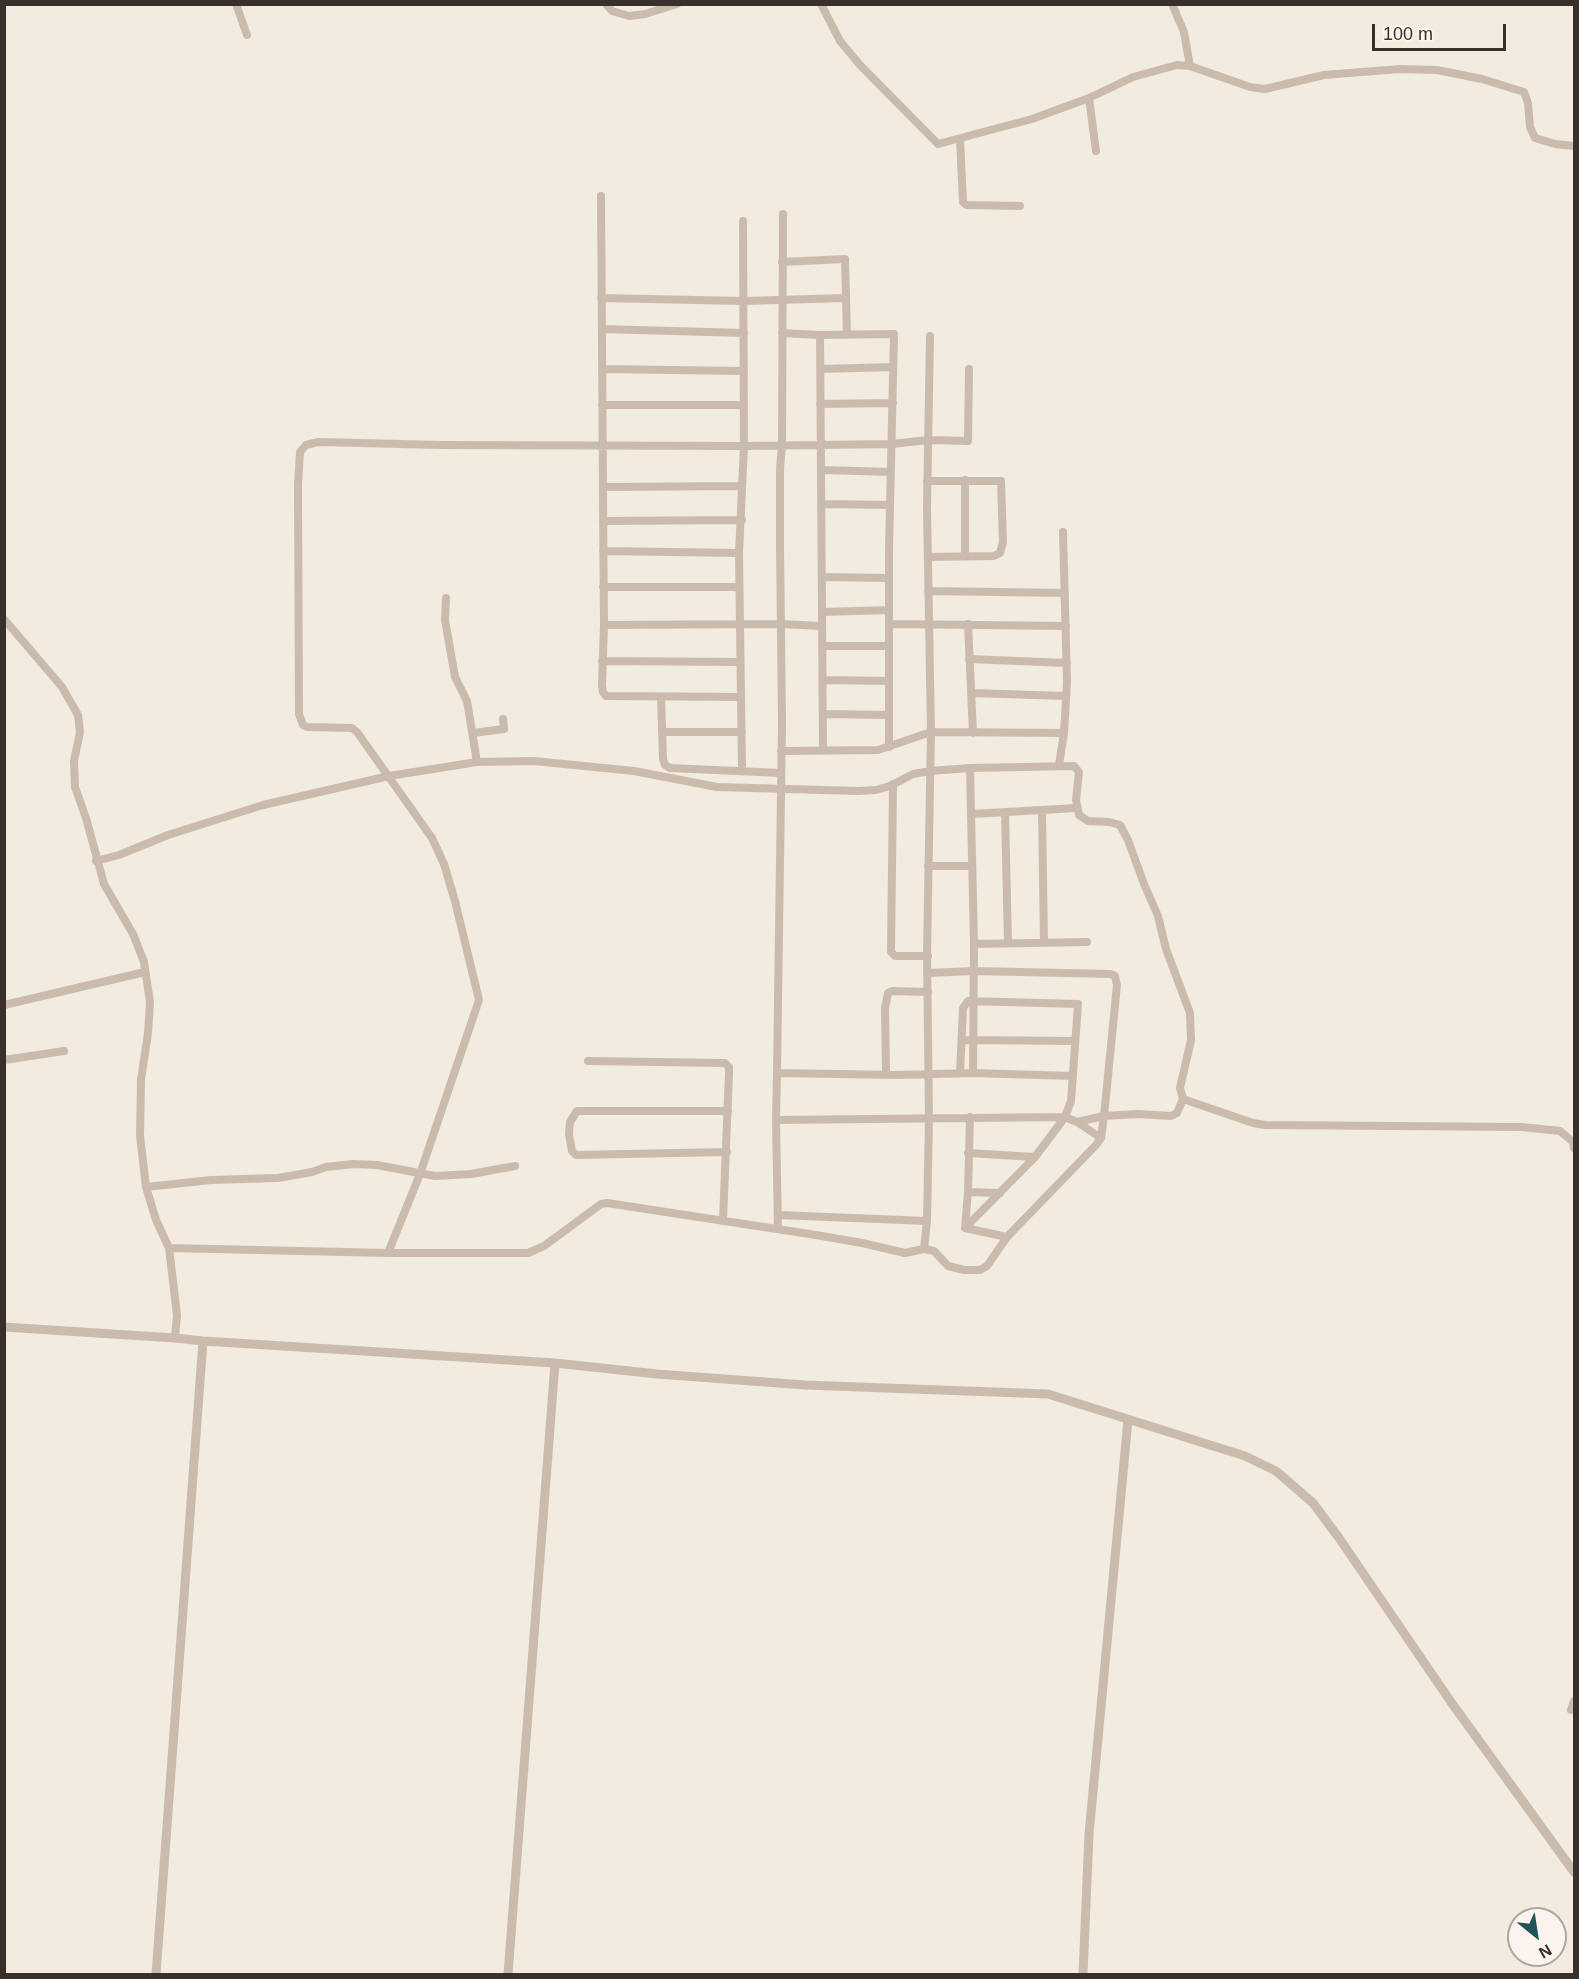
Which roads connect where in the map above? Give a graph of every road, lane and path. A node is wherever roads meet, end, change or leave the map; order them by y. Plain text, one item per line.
1 (236, 4) edge
2 (606, 4) edge
3 (677, 4) edge
4 (821, 4) edge
5 (1172, 4) edge
6 (247, 35) dead end
7 (1190, 66) junction
8 (1089, 98) junction
9 (960, 139) junction
10 (1575, 146) edge
11 (1096, 151) dead end
12 (601, 196) dead end
13 (1020, 206) dead end
14 (783, 214) dead end
15 (743, 221) dead end
16 (782, 262) junction
17 (601, 298) junction
18 (846, 298) junction
19 (744, 301) junction
20 (783, 301) junction
21 (602, 329) junction
22 (744, 333) junction
23 (782, 333) junction
24 (820, 335) junction
25 (847, 335) junction
26 (930, 336) dead end
27 (893, 367) junction
28 (602, 369) junction
29 (820, 369) junction
30 (969, 369) dead end
31 (744, 371) junction
32 (893, 403) junction
33 (820, 404) junction
34 (602, 405) junction
35 (744, 405) junction
36 (928, 440) junction
37 (602, 444) junction
38 (820, 444) junction
39 (892, 444) junction
40 (782, 445) junction
41 (744, 446) junction
42 (823, 470) junction
43 (891, 472) junction
44 (965, 480) junction
45 (927, 481) junction
46 (742, 486) junction
47 (603, 487) junction
48 (823, 504) junction
49 (890, 505) junction
50 (742, 520) junction
51 (603, 521) junction
52 (1063, 532) dead end
53 (603, 551) junction
54 (739, 553) junction
55 (965, 555) junction
56 (928, 557) junction
57 (822, 577) junction
58 (889, 578) junction
59 (603, 587) junction
60 (740, 587) junction
61 (928, 591) junction
62 (1065, 593) junction
63 (446, 598) dead end
64 (889, 610) junction
65 (823, 612) junction
66 (4, 619) edge
67 (740, 624) junction
68 (780, 624) junction
69 (889, 624) junction
70 (929, 624) junction
71 (968, 624) junction
72 (604, 625) junction
73 (822, 626) junction
74 (1066, 626) junction
75 (823, 646) junction
76 (889, 646) junction
77 (969, 659) junction
78 (602, 661) junction
79 (740, 662) junction
80 (1067, 663) junction
81 (823, 680) junction
82 (889, 681) junction
83 (971, 693) junction
84 (1065, 696) junction
85 (661, 697) junction
86 (741, 697) junction
87 (823, 714) junction
88 (889, 715) junction
89 (503, 719) dead end
90 (662, 732) junction
91 (742, 732) junction
92 (931, 732) junction
93 (472, 733) junction
94 (973, 733) junction
95 (1064, 733) junction
96 (889, 747) junction
97 (823, 750) junction
98 (781, 752) junction
99 (477, 762) junction
100 (1067, 765) junction
101 (970, 768) junction
102 (742, 770) junction
103 (930, 771) junction
104 (781, 773) junction
105 (389, 776) junction
106 (893, 784) junction
107 (781, 788) junction
108 (1077, 808) junction
109 (1042, 811) junction
110 (1005, 812) junction
111 (971, 814) junction
112 (96, 861) junction
113 (928, 866) junction
114 (972, 866) junction
115 (1044, 942) junction
116 (1087, 942) dead end
117 (1008, 943) junction
118 (974, 944) junction
119 (928, 956) junction
120 (974, 971) junction
121 (145, 972) junction
122 (927, 973) junction
123 (928, 992) junction
124 (974, 1001) junction
125 (4, 1005) edge
126 (962, 1040) junction
127 (975, 1040) junction
128 (1075, 1041) junction
129 (64, 1051) dead end
130 (4, 1060) edge
131 (588, 1061) dead end
132 (777, 1073) junction
133 (960, 1073) junction
134 (973, 1073) junction
135 (886, 1074) junction
136 (929, 1074) junction
137 (1073, 1076) junction
138 (1183, 1099) junction
139 (728, 1111) junction
140 (1104, 1116) junction
141 (970, 1117) junction
142 (929, 1118) junction
143 (1065, 1118) junction
144 (776, 1120) junction
145 (1077, 1122) junction
146 (1101, 1138) junction
147 (1575, 1148) edge
148 (727, 1152) junction
149 (968, 1153) junction
150 (1035, 1157) junction
151 (515, 1166) dead end
152 (420, 1174) junction
153 (146, 1187) junction
154 (968, 1192) junction
155 (1000, 1193) junction
156 (778, 1215) junction
157 (723, 1220) junction
158 (927, 1221) junction
159 (965, 1228) junction
160 (778, 1229) junction
161 (1007, 1237) junction
162 (170, 1248) junction
163 (924, 1249) junction
164 (388, 1253) junction
165 (4, 1327) edge
166 (175, 1338) junction
167 (203, 1341) junction
168 (555, 1363) junction
169 (1128, 1420) junction
170 (1575, 1701) edge
171 (1571, 1710) dead end
172 (1575, 1872) edge
173 (156, 1974) edge
174 (508, 1974) edge
175 (1083, 1974) edge

1 - 6 street
2 - 3 street
4 - 9 street
5 - 7 street
7 - 8 street
7 - 10 street
8 - 9 street
8 - 11 street
9 - 13 street
12 - 17 street
14 - 16 street
15 - 19 street
16 - 18 street
16 - 20 street
17 - 19 street
17 - 21 street
18 - 20 street
18 - 25 street
19 - 20 street
19 - 22 street
20 - 23 street
21 - 22 street
21 - 28 street
22 - 31 street
23 - 24 street
23 - 40 street
24 - 25 street
24 - 29 street
25 - 27 street
26 - 36 street
27 - 29 street
27 - 32 street
28 - 31 street
28 - 34 street
29 - 33 street
30 - 36 street
31 - 35 street
32 - 33 street
32 - 39 street
33 - 38 street
34 - 35 street
34 - 37 street
35 - 41 street
36 - 39 street
36 - 45 street
37 - 41 street
37 - 47 street
37 - 105 street
38 - 39 street
38 - 40 street
38 - 42 street
39 - 43 street
40 - 41 street
40 - 68 street
41 - 46 street
42 - 43 street
42 - 48 street
43 - 49 street
44 - 45 street
44 - 55 street
44 - 55 street
45 - 56 street
46 - 47 street
46 - 50 street
47 - 51 street
48 - 49 street
48 - 57 street
49 - 58 street
50 - 51 street
50 - 54 street
51 - 53 street
52 - 62 street
53 - 54 street
53 - 59 street
54 - 60 street
55 - 56 street
56 - 61 street
57 - 58 street
57 - 65 street
58 - 64 street
59 - 60 street
59 - 72 street
60 - 67 street
61 - 62 street
61 - 70 street
62 - 74 street
63 - 93 street
64 - 65 street
64 - 69 street
65 - 73 street
66 - 112 street
67 - 68 street
67 - 72 street
67 - 79 street
68 - 73 street
68 - 98 street
69 - 70 street
69 - 76 street
70 - 71 street
70 - 92 street
71 - 74 street
71 - 77 street
72 - 78 street
73 - 75 street
74 - 80 street
75 - 76 street
75 - 81 street
76 - 82 street
77 - 80 street
77 - 83 street
78 - 79 street
78 - 85 street
79 - 86 street
80 - 84 street
81 - 82 street
81 - 87 street
82 - 88 street
83 - 84 street
83 - 94 street
84 - 95 street
85 - 86 street
85 - 90 street
86 - 91 street
87 - 88 street
87 - 97 street
88 - 96 street
89 - 93 street
90 - 91 street
90 - 102 street
91 - 102 street
92 - 94 street
92 - 96 street
92 - 103 street
93 - 99 street
94 - 95 street
95 - 100 street
96 - 97 street
97 - 98 street
98 - 104 street
99 - 105 street
99 - 107 street
100 - 101 street
100 - 108 street
101 - 103 street
101 - 111 street
102 - 104 street
103 - 106 street
103 - 113 street
104 - 107 street
105 - 112 street
105 - 152 street
106 - 107 street
106 - 119 street
107 - 132 street
108 - 109 street
108 - 138 street
109 - 110 street
109 - 115 street
110 - 111 street
110 - 117 street
111 - 114 street
112 - 121 street
113 - 114 street
113 - 119 street
114 - 118 street
115 - 116 street
115 - 117 street
117 - 118 street
118 - 120 street
119 - 122 street
120 - 122 street
120 - 124 street
120 - 140 street
121 - 125 street
121 - 153 street
122 - 123 street
123 - 135 street
123 - 136 street
124 - 126 street
124 - 127 street
124 - 128 street
126 - 127 street
126 - 133 street
127 - 128 street
127 - 134 street
128 - 137 street
129 - 130 street
131 - 139 street
132 - 135 street
132 - 144 street
133 - 134 street
133 - 136 street
134 - 137 street
135 - 136 street
136 - 142 street
137 - 143 street
138 - 140 street
138 - 147 street
139 - 148 street
139 - 148 street
140 - 145 street
140 - 146 street
141 - 142 street
141 - 143 street
141 - 149 street
142 - 144 street
142 - 158 street
143 - 145 street
143 - 150 street
144 - 156 street
145 - 146 street
146 - 161 street
148 - 157 street
149 - 150 street
149 - 154 street
150 - 155 street
151 - 152 street
152 - 153 street
152 - 164 street
153 - 162 street
154 - 155 street
154 - 159 street
155 - 159 street
156 - 158 street
156 - 160 street
157 - 160 street
157 - 164 street
158 - 163 street
159 - 161 street
160 - 163 street
161 - 163 street
162 - 164 street
162 - 166 street
165 - 166 street
166 - 167 street
167 - 168 street
167 - 173 street
168 - 169 street
168 - 174 street
169 - 172 street
169 - 175 street
170 - 171 street

